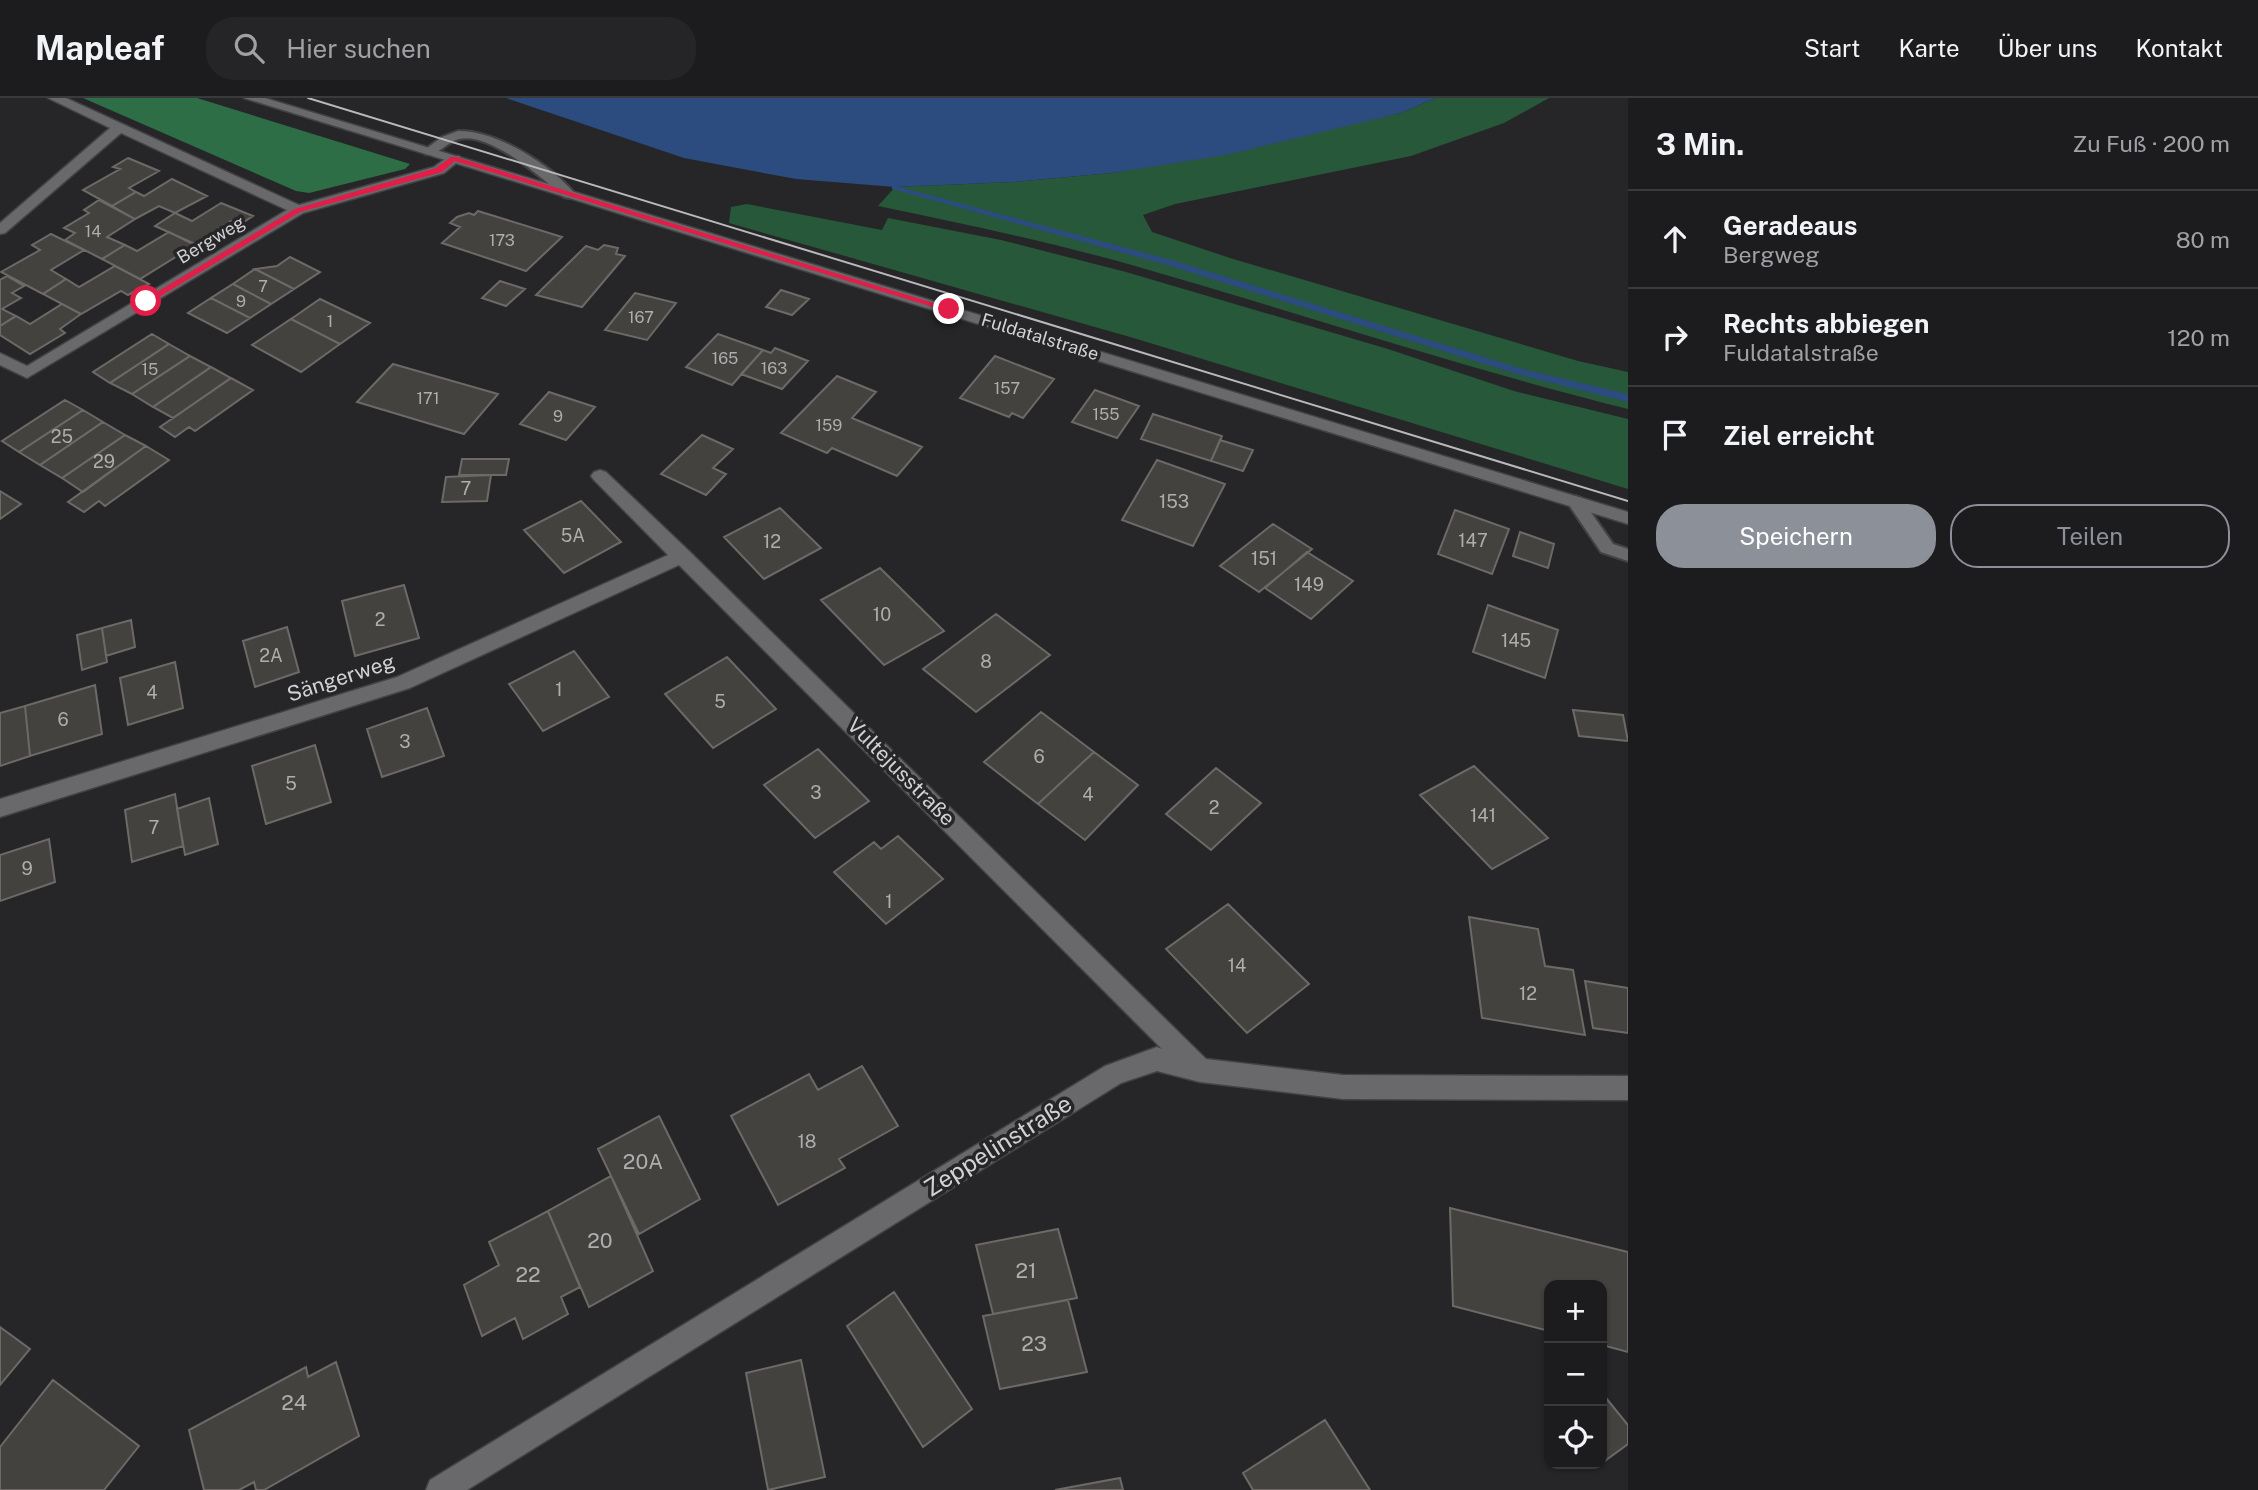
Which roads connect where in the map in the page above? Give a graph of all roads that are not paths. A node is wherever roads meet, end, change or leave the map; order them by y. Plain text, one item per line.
1 (55, 98) edge
2 (251, 98) edge
3 (120, 127) junction
4 (429, 152) junction
5 (454, 159) junction
6 (569, 194) junction
7 (298, 211) junction
8 (0, 230) edge
9 (0, 358) edge
10 (600, 476) dead end
11 (1575, 502) junction
12 (1628, 518) edge
13 (1628, 555) edge
14 (683, 556) junction
15 (0, 808) edge
16 (1200, 1070) junction
17 (1628, 1088) edge
18 (440, 1490) edge

1 - 3 street, Bergweg
2 - 4 street, Fuldatalstraße
3 - 7 street, Bergweg
3 - 8 street
4 - 5 street, Fuldatalstraße
4 - 6 lane
5 - 6 street, Fuldatalstraße
5 - 7 street, Bergweg
6 - 11 street, Fuldatalstraße
7 - 9 street, Bergweg
10 - 14 street, Vultejusstraße
11 - 12 street, Fuldatalstraße
11 - 13 lane
14 - 15 street, Sängerweg
14 - 16 street, Vultejusstraße
16 - 17 street, Zeppelinstraße
16 - 18 street, Zeppelinstraße

